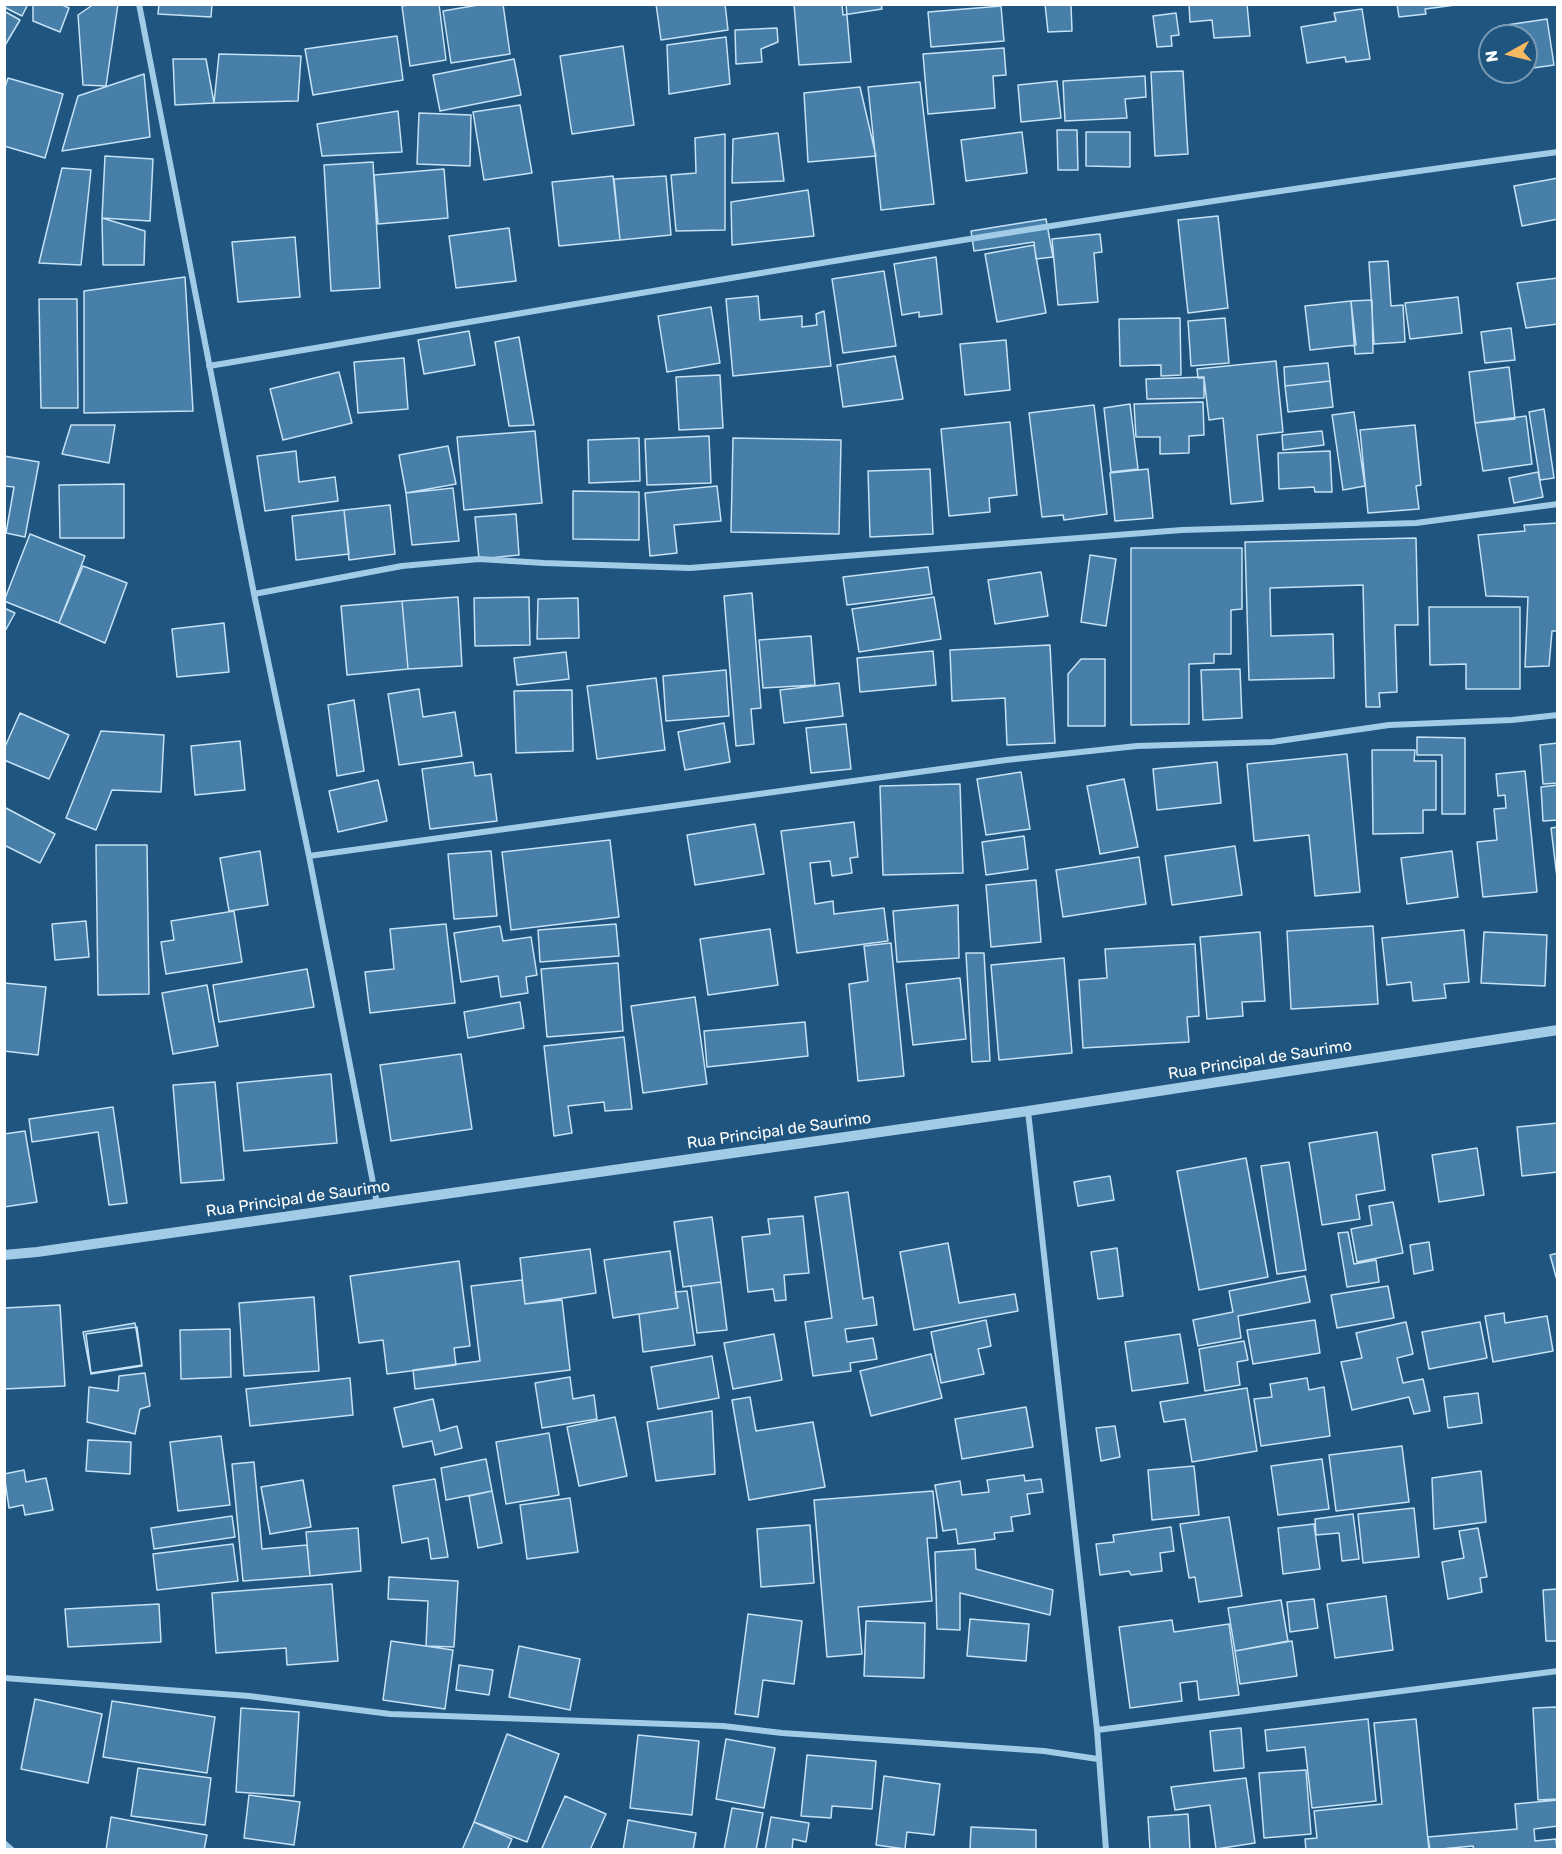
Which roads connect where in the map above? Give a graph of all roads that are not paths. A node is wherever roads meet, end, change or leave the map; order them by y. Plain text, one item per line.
1 (139, 4) edge
2 (1557, 152) edge
3 (209, 366) junction
4 (1557, 504) edge
5 (254, 594) junction
6 (1557, 715) edge
7 (309, 856) junction
8 (1557, 1030) edge
9 (1028, 1111) junction
10 (377, 1203) junction
11 (4, 1255) edge
12 (1557, 1671) edge
13 (4, 1678) edge
14 (1097, 1730) junction
15 (1098, 1759) junction
16 (4, 1843) edge
17 (12, 1850) edge
18 (1106, 1850) edge

1 - 3 street
2 - 3 street
3 - 5 street
4 - 5 street
5 - 7 street
6 - 7 street
7 - 10 street
8 - 9 street, Rua Principal de Saurimo
9 - 10 street, Rua Principal de Saurimo
9 - 14 street
10 - 11 street, Rua Principal de Saurimo
12 - 14 street
13 - 15 street
14 - 15 street
15 - 18 street
16 - 17 street

